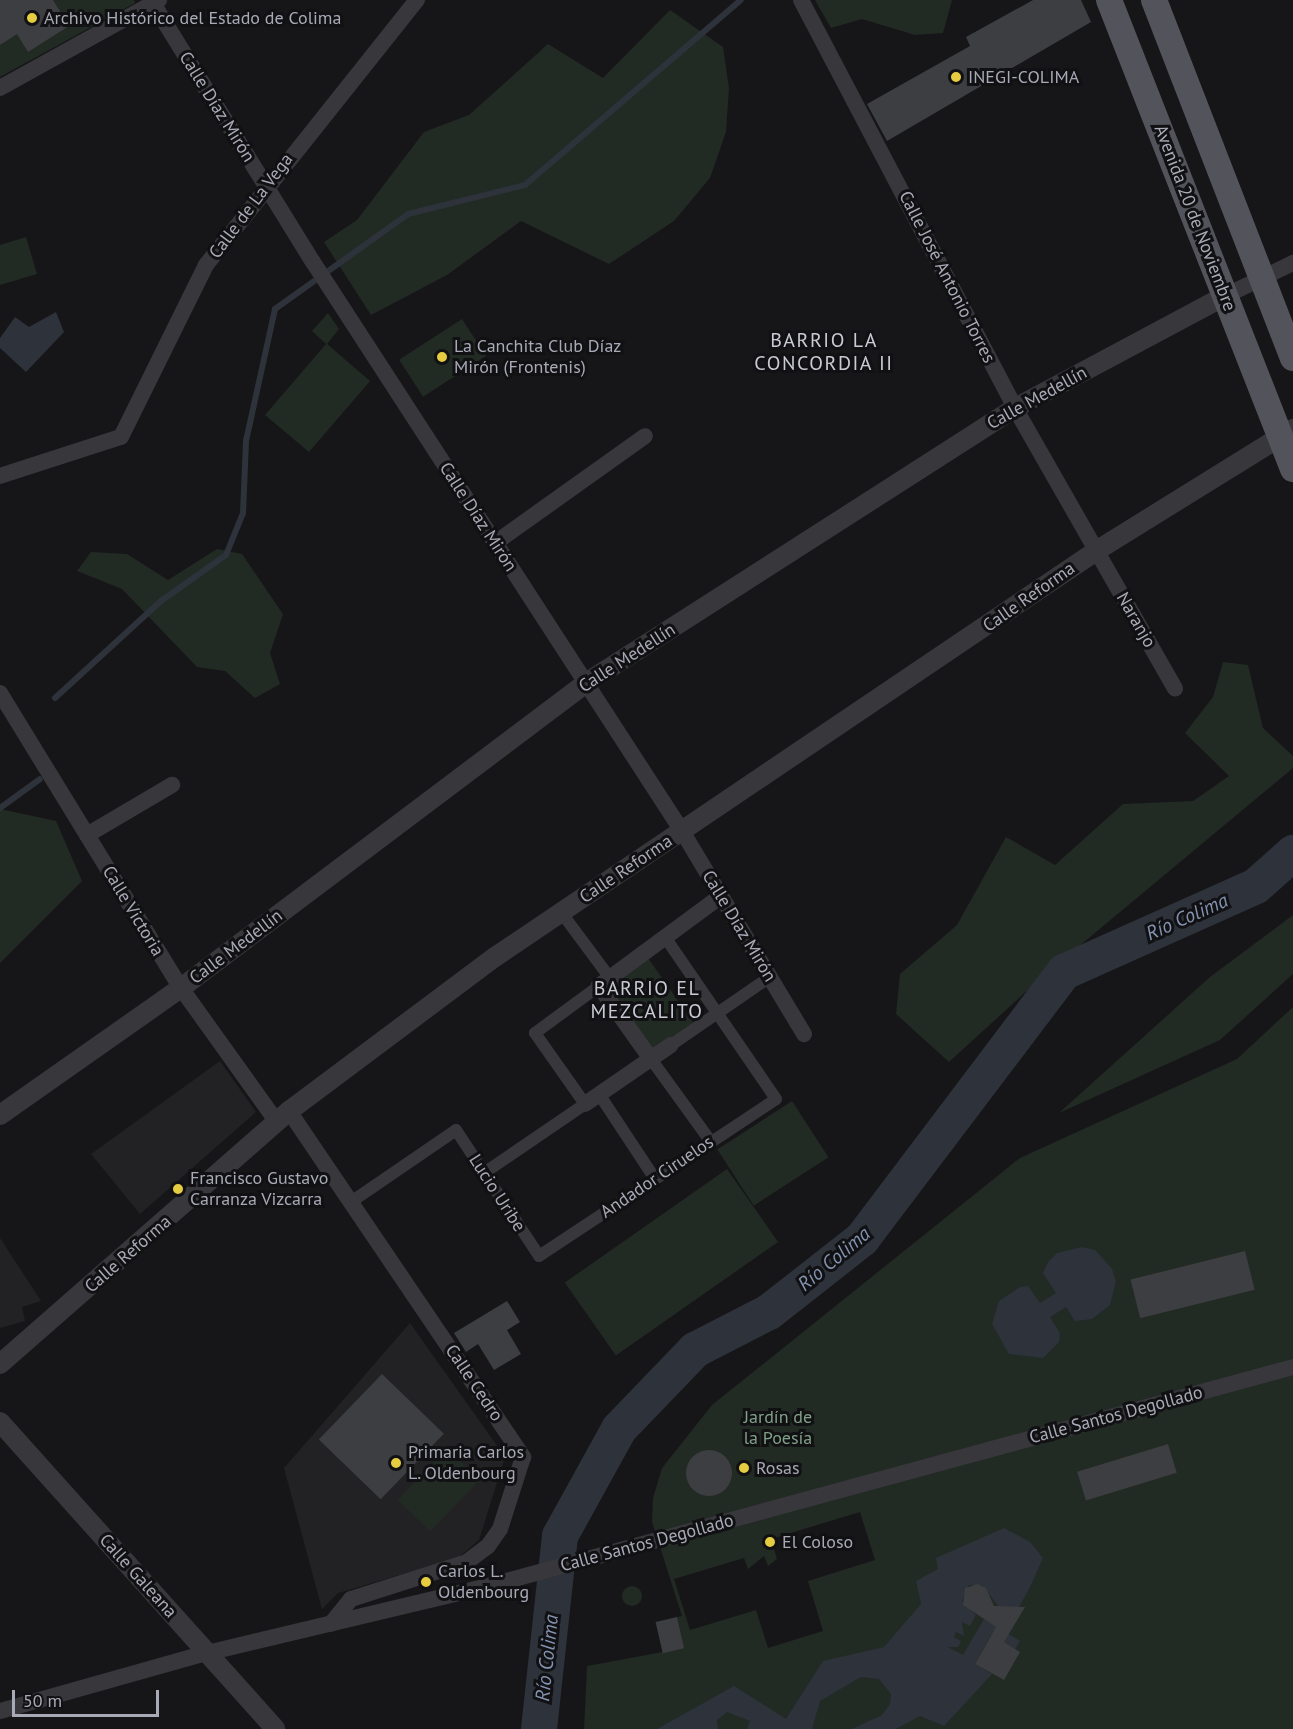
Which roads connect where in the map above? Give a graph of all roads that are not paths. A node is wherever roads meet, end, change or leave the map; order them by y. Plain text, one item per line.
1 (417, 0) edge
2 (801, 0) edge
3 (1109, 0) edge
4 (1154, 0) edge
5 (154, 1) edge
6 (0, 88) edge
7 (265, 184) junction
8 (1293, 263) edge
9 (1262, 279) junction
10 (1225, 296) junction
11 (1293, 358) edge
12 (1015, 408) junction
13 (1287, 433) edge
14 (645, 435) dead end
15 (1293, 469) edge
16 (0, 476) edge
17 (495, 543) junction
18 (1096, 551) junction
19 (586, 683) junction
20 (1175, 688) dead end
21 (0, 693) edge
22 (172, 785) dead end
23 (682, 831) junction
24 (87, 835) junction
25 (721, 896) junction
26 (561, 912) junction
27 (665, 937) junction
28 (770, 977) junction
29 (604, 982) junction
30 (181, 988) junction
31 (717, 1013) junction
32 (804, 1034) dead end
33 (671, 1045) joint
34 (651, 1059) junction
35 (592, 1099) junction
36 (0, 1115) edge
37 (283, 1116) junction
38 (711, 1142) junction
39 (484, 1173) junction
40 (655, 1179) junction
41 (351, 1202) junction
42 (539, 1256) joint
43 (0, 1364) edge
44 (1293, 1367) edge
45 (0, 1422) edge
46 (331, 1624) junction
47 (207, 1653) junction
48 (0, 1711) edge
49 (275, 1729) edge

1 - 7 street, Calle de La Vega
2 - 12 street, Calle José Antonio Torres
3 - 10 main road, Avenida 20 de Noviembre
4 - 9 main road
5 - 6 street
5 - 7 street, Calle Díaz Mirón
7 - 16 street, Calle de La Vega
7 - 17 street, Calle Díaz Mirón
8 - 9 street, Calle Medellín
9 - 10 street, Calle Medellín
9 - 11 main road
10 - 12 street, Calle Medellín
10 - 13 main road, Avenida 20 de Noviembre
12 - 18 street, Calle José Antonio Torres
12 - 19 street, Calle Medellín
13 - 15 main road, Avenida 20 de Noviembre
13 - 18 street, Calle Reforma
14 - 17 street
17 - 19 street, Calle Díaz Mirón
18 - 20 street, Naranjo
18 - 23 street, Calle Reforma
19 - 23 street, Calle Díaz Mirón
19 - 30 street, Calle Medellín
21 - 24 street, Calle Victoria
22 - 24 street
23 - 25 street, Calle Díaz Mirón
23 - 26 street, Calle Reforma
24 - 30 street, Calle Victoria
25 - 27 street
25 - 28 street, Calle Díaz Mirón
26 - 29 street
26 - 37 street, Calle Reforma
27 - 29 street
27 - 31 street
28 - 31 street
28 - 32 street, Calle Díaz Mirón
29 - 34 street
29 - 35 street
30 - 36 street, Calle Medellín
30 - 37 street, Calle Victoria
31 - 33 street
31 - 38 street, Andador Ciruelos
33 - 34 street
34 - 35 street
34 - 38 street
35 - 39 street
35 - 40 street
37 - 41 street, Calle Cedro
37 - 43 street, Calle Reforma
38 - 40 street, Andador Ciruelos
39 - 41 street, Lucio Uribe
39 - 42 street, Lucio Uribe
40 - 42 street, Andador Ciruelos
41 - 46 street, Calle Cedro
44 - 46 street, Calle Santos Degollado
45 - 47 street, Calle Galeana
46 - 47 street, Calle Santos Degollado
47 - 48 street, Calle Santos Degollado
47 - 49 street, Calle Galeana

